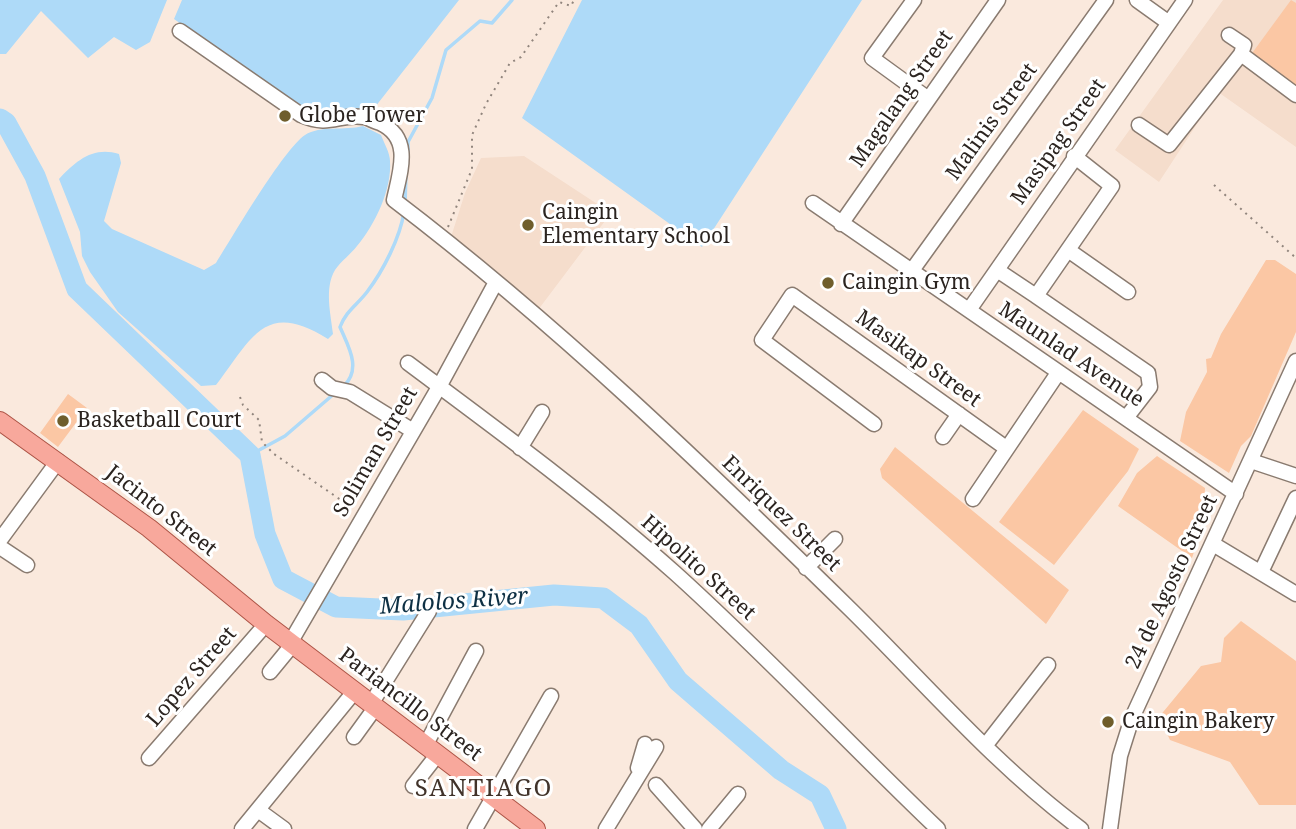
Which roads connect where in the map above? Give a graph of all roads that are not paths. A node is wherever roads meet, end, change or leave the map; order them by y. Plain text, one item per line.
1 (914, 0) edge
2 (998, 0) edge
3 (1106, 0) edge
4 (1137, 0) edge
5 (1185, 0) edge
6 (1169, 23) junction
7 (180, 31) dead end
8 (1229, 35) dead end
9 (1241, 54) junction
10 (1296, 95) edge
11 (927, 97) junction
12 (1139, 125) dead end
13 (1074, 156) junction
14 (813, 203) dead end
15 (841, 224) junction
16 (1068, 250) junction
17 (913, 269) junction
18 (997, 270) junction
19 (496, 282) junction
20 (1128, 292) dead end
21 (1036, 296) junction
22 (969, 310) junction
23 (408, 363) dead end
24 (1295, 367) edge
25 (1058, 373) junction
26 (327, 384) dead end
27 (439, 387) junction
28 (542, 412) dead end
29 (959, 414) junction
30 (1126, 418) junction
31 (0, 421) edge
32 (874, 424) dead end
33 (413, 431) junction
34 (943, 437) dead end
35 (520, 448) junction
36 (1006, 448) junction
37 (58, 461) junction
38 (1251, 461) junction
39 (1296, 476) edge
40 (1236, 494) junction
41 (1296, 498) edge
42 (974, 499) dead end
43 (835, 539) dead end
44 (0, 540) edge
45 (1213, 544) junction
46 (0, 547) edge
47 (27, 565) dead end
48 (806, 568) junction
49 (1261, 572) junction
50 (1296, 594) edge
51 (429, 611) dead end
52 (266, 624) junction
53 (291, 644) junction
54 (477, 651) dead end
55 (1048, 665) dead end
56 (270, 673) dead end
57 (354, 692) junction
58 (551, 696) dead end
59 (373, 706) junction
60 (354, 737) dead end
61 (650, 745) dead end
62 (985, 746) junction
63 (432, 750) junction
64 (149, 758) dead end
65 (648, 779) junction
66 (413, 786) dead end
67 (738, 794) dead end
68 (493, 797) junction
69 (258, 810) junction
70 (242, 829) edge
71 (284, 829) edge
72 (475, 829) edge
73 (536, 829) edge
74 (606, 829) edge
75 (695, 829) edge
76 (709, 829) edge
77 (938, 829) edge
78 (1081, 829) edge
79 (1110, 829) edge

1 - 11 street
2 - 11 street, Magalang Street
3 - 17 street, Malinis Street
4 - 6 street
5 - 6 street, Masipag Street
6 - 13 street, Masipag Street
7 - 19 street, Enriquez Street
8 - 9 street
9 - 10 street
9 - 12 street
11 - 15 street, Magalang Street
13 - 16 street
13 - 18 street, Masipag Street
14 - 15 street, Maunlad Avenue
15 - 17 street, Maunlad Avenue
16 - 20 street
16 - 21 street
17 - 22 street, Maunlad Avenue
18 - 21 street
18 - 22 street, Masipag Street
19 - 27 street, Soliman Street
19 - 48 street, Enriquez Street
21 - 30 street
22 - 25 street, Maunlad Avenue
23 - 27 street, Hipolito Street
24 - 38 street, 24 de Agosto Street
25 - 30 street, Maunlad Avenue
25 - 36 street
26 - 33 street
27 - 33 street, Soliman Street
27 - 35 street, Hipolito Street
28 - 35 street
29 - 32 street, Masikap Street
29 - 34 street
29 - 36 street, Masikap Street
30 - 40 street, Maunlad Avenue
31 - 37 main road, Jacinto Street
33 - 53 street, Soliman Street
35 - 77 street, Hipolito Street
36 - 42 street
37 - 44 street
37 - 52 main road, Jacinto Street
38 - 39 street
38 - 40 street, 24 de Agosto Street
40 - 45 street, 24 de Agosto Street
41 - 49 street
43 - 48 street
45 - 49 street
45 - 79 street, 24 de Agosto Street
46 - 47 street
48 - 62 street, Enriquez Street
49 - 50 street
51 - 59 street
52 - 53 main road, Jacinto Street
52 - 64 street, Lopez Street
53 - 56 street, Soliman Street
53 - 57 main road, Pariancillo Street
54 - 63 street
55 - 62 street
57 - 59 main road, Pariancillo Street
57 - 69 street
58 - 68 street
59 - 60 street
59 - 63 main road, Pariancillo Street
61 - 65 street
62 - 78 street, Enriquez Street
63 - 66 street
63 - 68 main road, Pariancillo Street
65 - 74 street
65 - 75 street
67 - 76 street
68 - 72 street
68 - 73 main road, Pariancillo Street
69 - 70 street
69 - 71 street

